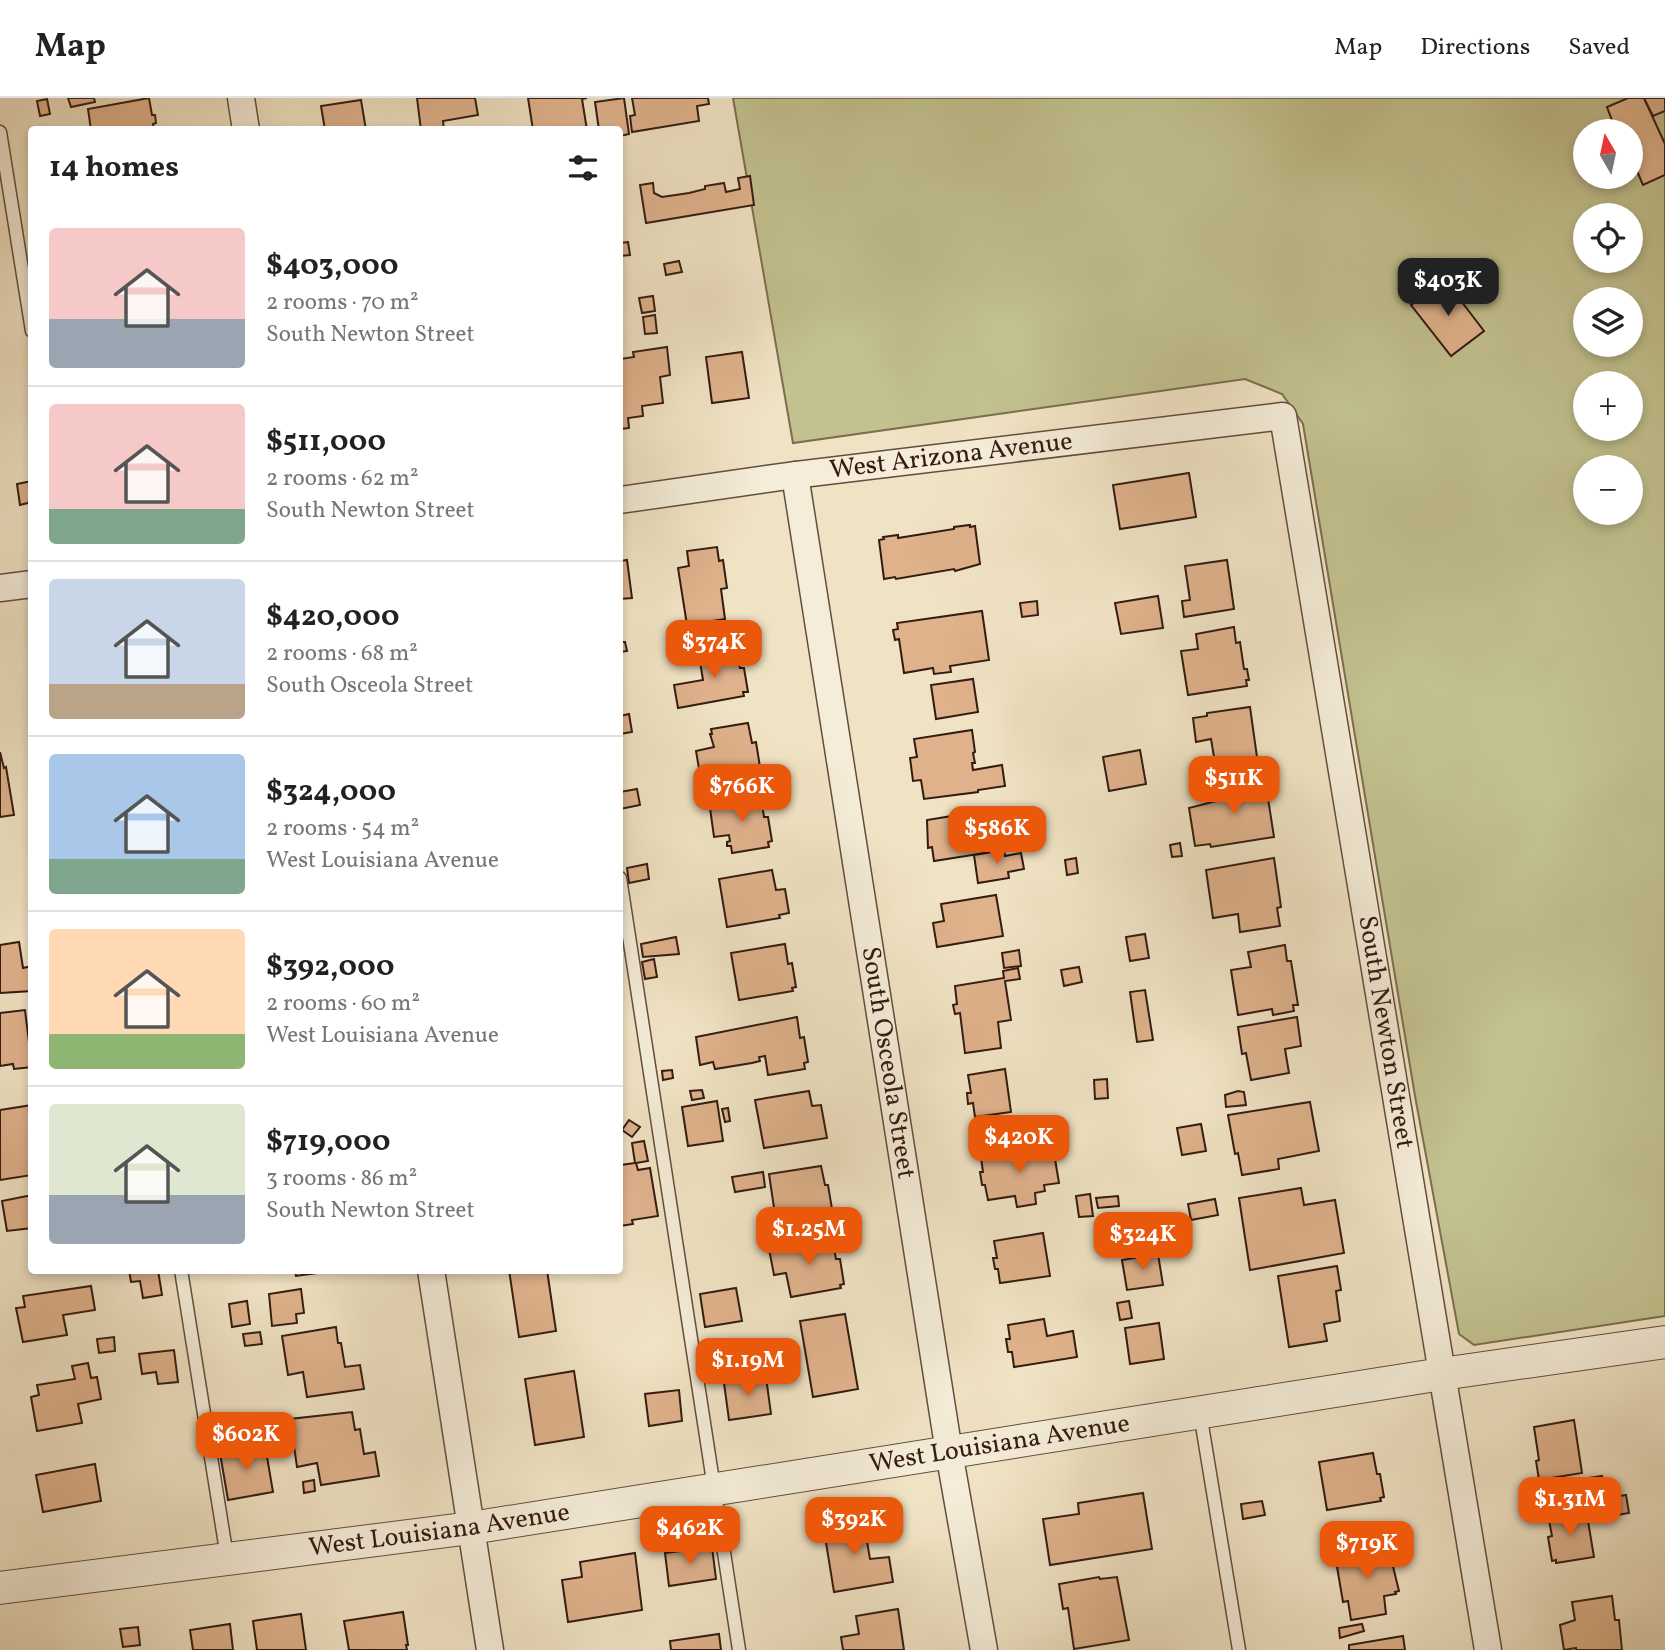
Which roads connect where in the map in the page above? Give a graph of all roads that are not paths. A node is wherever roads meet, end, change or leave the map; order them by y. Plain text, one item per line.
1 (241, 98) edge
2 (246, 126) edge
3 (0, 132) edge
4 (28, 306) edge
5 (1283, 416) joint
6 (795, 475) junction
7 (623, 500) edge
8 (28, 584) edge
9 (0, 588) edge
10 (623, 898) edge
11 (182, 1274) edge
12 (431, 1274) edge
13 (1665, 1342) edge
14 (1442, 1374) junction
15 (1200, 1412) junction
16 (949, 1452) junction
17 (714, 1489) junction
18 (471, 1528) junction
19 (227, 1559) junction
20 (0, 1588) edge
21 (490, 1650) edge
22 (739, 1650) edge
23 (984, 1650) edge
24 (1238, 1650) edge
25 (1488, 1650) edge

1 - 2 street
3 - 4 lane
5 - 6 street, West Arizona Avenue
5 - 14 street, South Newton Street
6 - 7 street, West Arizona Avenue
6 - 16 street, South Osceola Street
8 - 9 street
10 - 17 lane
11 - 19 lane
12 - 18 street
13 - 14 street, West Louisiana Avenue
14 - 15 street, West Louisiana Avenue
14 - 25 street, South Newton Street
15 - 16 street, West Louisiana Avenue
15 - 24 lane
16 - 17 street, West Louisiana Avenue
16 - 23 street, South Osceola Street
17 - 18 street, West Louisiana Avenue
17 - 22 lane
18 - 19 street, West Louisiana Avenue
18 - 21 street
19 - 20 street, West Louisiana Avenue

